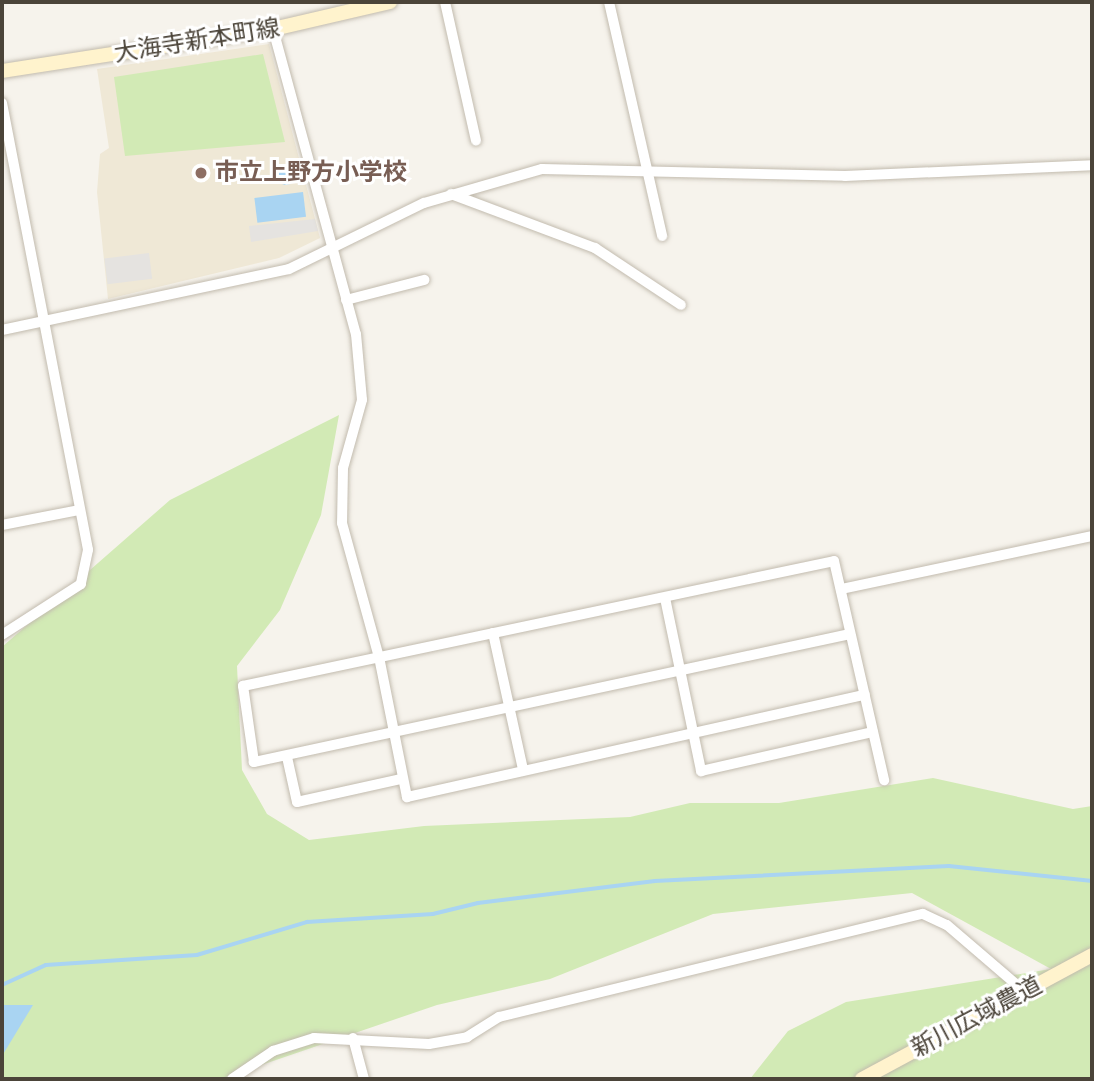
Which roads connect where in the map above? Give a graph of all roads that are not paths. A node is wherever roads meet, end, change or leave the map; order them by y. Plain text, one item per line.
1 (390, 2) edge
2 (445, 2) edge
3 (609, 2) edge
4 (347, 7) edge
5 (273, 29) junction
6 (2, 71) edge
7 (2, 103) edge
8 (477, 141) dead end
9 (1092, 165) edge
10 (651, 172) junction
11 (451, 194) junction
12 (662, 236) dead end
13 (331, 248) junction
14 (424, 280) dead end
15 (346, 300) junction
16 (681, 305) dead end
17 (42, 322) junction
18 (2, 330) edge
19 (79, 510) junction
20 (2, 525) edge
21 (1092, 536) edge
22 (841, 589) junction
23 (665, 598) junction
24 (493, 633) junction
25 (850, 634) junction
26 (2, 635) edge
27 (379, 657) junction
28 (682, 671) junction
29 (864, 695) junction
30 (508, 709) junction
31 (395, 732) junction
32 (873, 732) junction
33 (694, 733) junction
34 (287, 757) junction
35 (523, 770) junction
36 (401, 779) junction
37 (884, 780) dead end
38 (1092, 955) edge
39 (1024, 991) junction
40 (353, 1038) junction
41 (232, 1079) edge
42 (364, 1079) edge
43 (862, 1079) edge

1 - 4 main road, 大海寺新本町線
2 - 8 street
3 - 10 street
4 - 5 main road, 大海寺新本町線
5 - 6 main road, 大海寺新本町線
5 - 13 street
7 - 17 street
9 - 10 street
10 - 11 street
10 - 12 street
11 - 13 street
11 - 16 street
13 - 15 street
13 - 17 street
14 - 15 street
15 - 27 street
17 - 18 street
17 - 19 street
19 - 20 street
19 - 26 street
21 - 22 street
22 - 23 street
22 - 25 street
23 - 24 street
23 - 28 street
24 - 27 street
24 - 30 street
25 - 28 street
25 - 29 street
27 - 31 street
27 - 34 street
28 - 30 street
28 - 33 street
29 - 32 street
29 - 33 street
30 - 31 street
30 - 35 street
31 - 34 street
31 - 36 street
32 - 33 street
32 - 37 street
33 - 35 street
34 - 36 street
35 - 36 street
38 - 39 main road, 新川広域農道
39 - 40 street
39 - 43 main road, 新川広域農道
40 - 41 street
40 - 42 street

